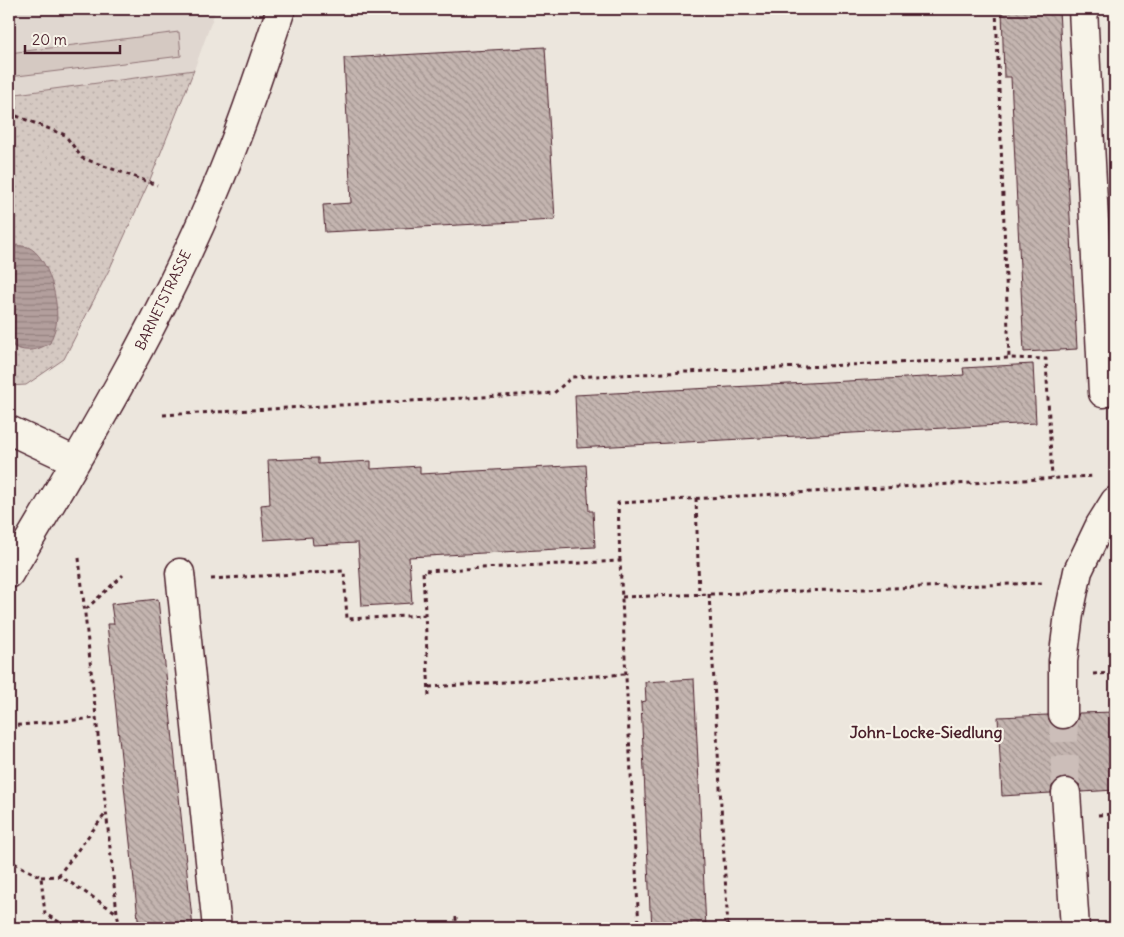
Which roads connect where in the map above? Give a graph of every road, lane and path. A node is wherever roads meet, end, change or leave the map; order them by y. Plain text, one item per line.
1 (281, 9) edge
2 (996, 9) edge
3 (1083, 9) edge
4 (9, 113) edge
5 (157, 186) dead end
6 (1009, 358) junction
7 (1103, 393) dead end
8 (163, 414) dead end
9 (9, 430) edge
10 (75, 462) junction
11 (1094, 476) dead end
12 (1052, 478) junction
13 (696, 498) junction
14 (1115, 501) edge
15 (78, 558) dead end
16 (620, 561) junction
17 (180, 573) dead end
18 (9, 574) edge
19 (123, 576) dead end
20 (209, 579) dead end
21 (1043, 583) dead end
22 (709, 594) junction
23 (700, 595) junction
24 (622, 597) junction
25 (85, 609) junction
26 (425, 615) junction
27 (1115, 673) edge
28 (626, 674) junction
29 (1089, 675) dead end
30 (429, 687) junction
31 (429, 696) dead end
32 (1063, 714) tunnel mouth
33 (97, 718) junction
34 (9, 726) edge
35 (1066, 793) tunnel mouth
36 (106, 812) junction
37 (1115, 814) edge
38 (1094, 815) dead end
39 (14, 863) dead end
40 (57, 876) junction
41 (41, 877) junction
42 (117, 913) junction
43 (456, 917) dead end
44 (70, 928) edge
45 (120, 928) edge
46 (217, 928) edge
47 (456, 928) edge
48 (640, 928) edge
49 (728, 928) edge
50 (1075, 928) edge

1 - 10 street, BARNETSTRASSE
2 - 6 path
3 - 7 street
4 - 5 path
6 - 8 path
6 - 12 path
9 - 10 street
10 - 18 street, BARNETSTRASSE
11 - 12 path
12 - 13 path
13 - 16 path
13 - 23 path
14 - 32 street
15 - 25 path
16 - 24 path
16 - 26 path
17 - 46 street
19 - 25 path
20 - 26 path
21 - 22 path
22 - 23 path
22 - 49 path
23 - 24 path
24 - 28 path
25 - 33 path
26 - 30 path
27 - 29 path
28 - 30 path
28 - 48 path
30 - 31 path
33 - 34 path
33 - 36 path
35 - 50 street
36 - 40 path
36 - 42 path
37 - 38 path
39 - 41 path
40 - 41 path
40 - 42 path
41 - 44 path
42 - 45 path
43 - 47 path

